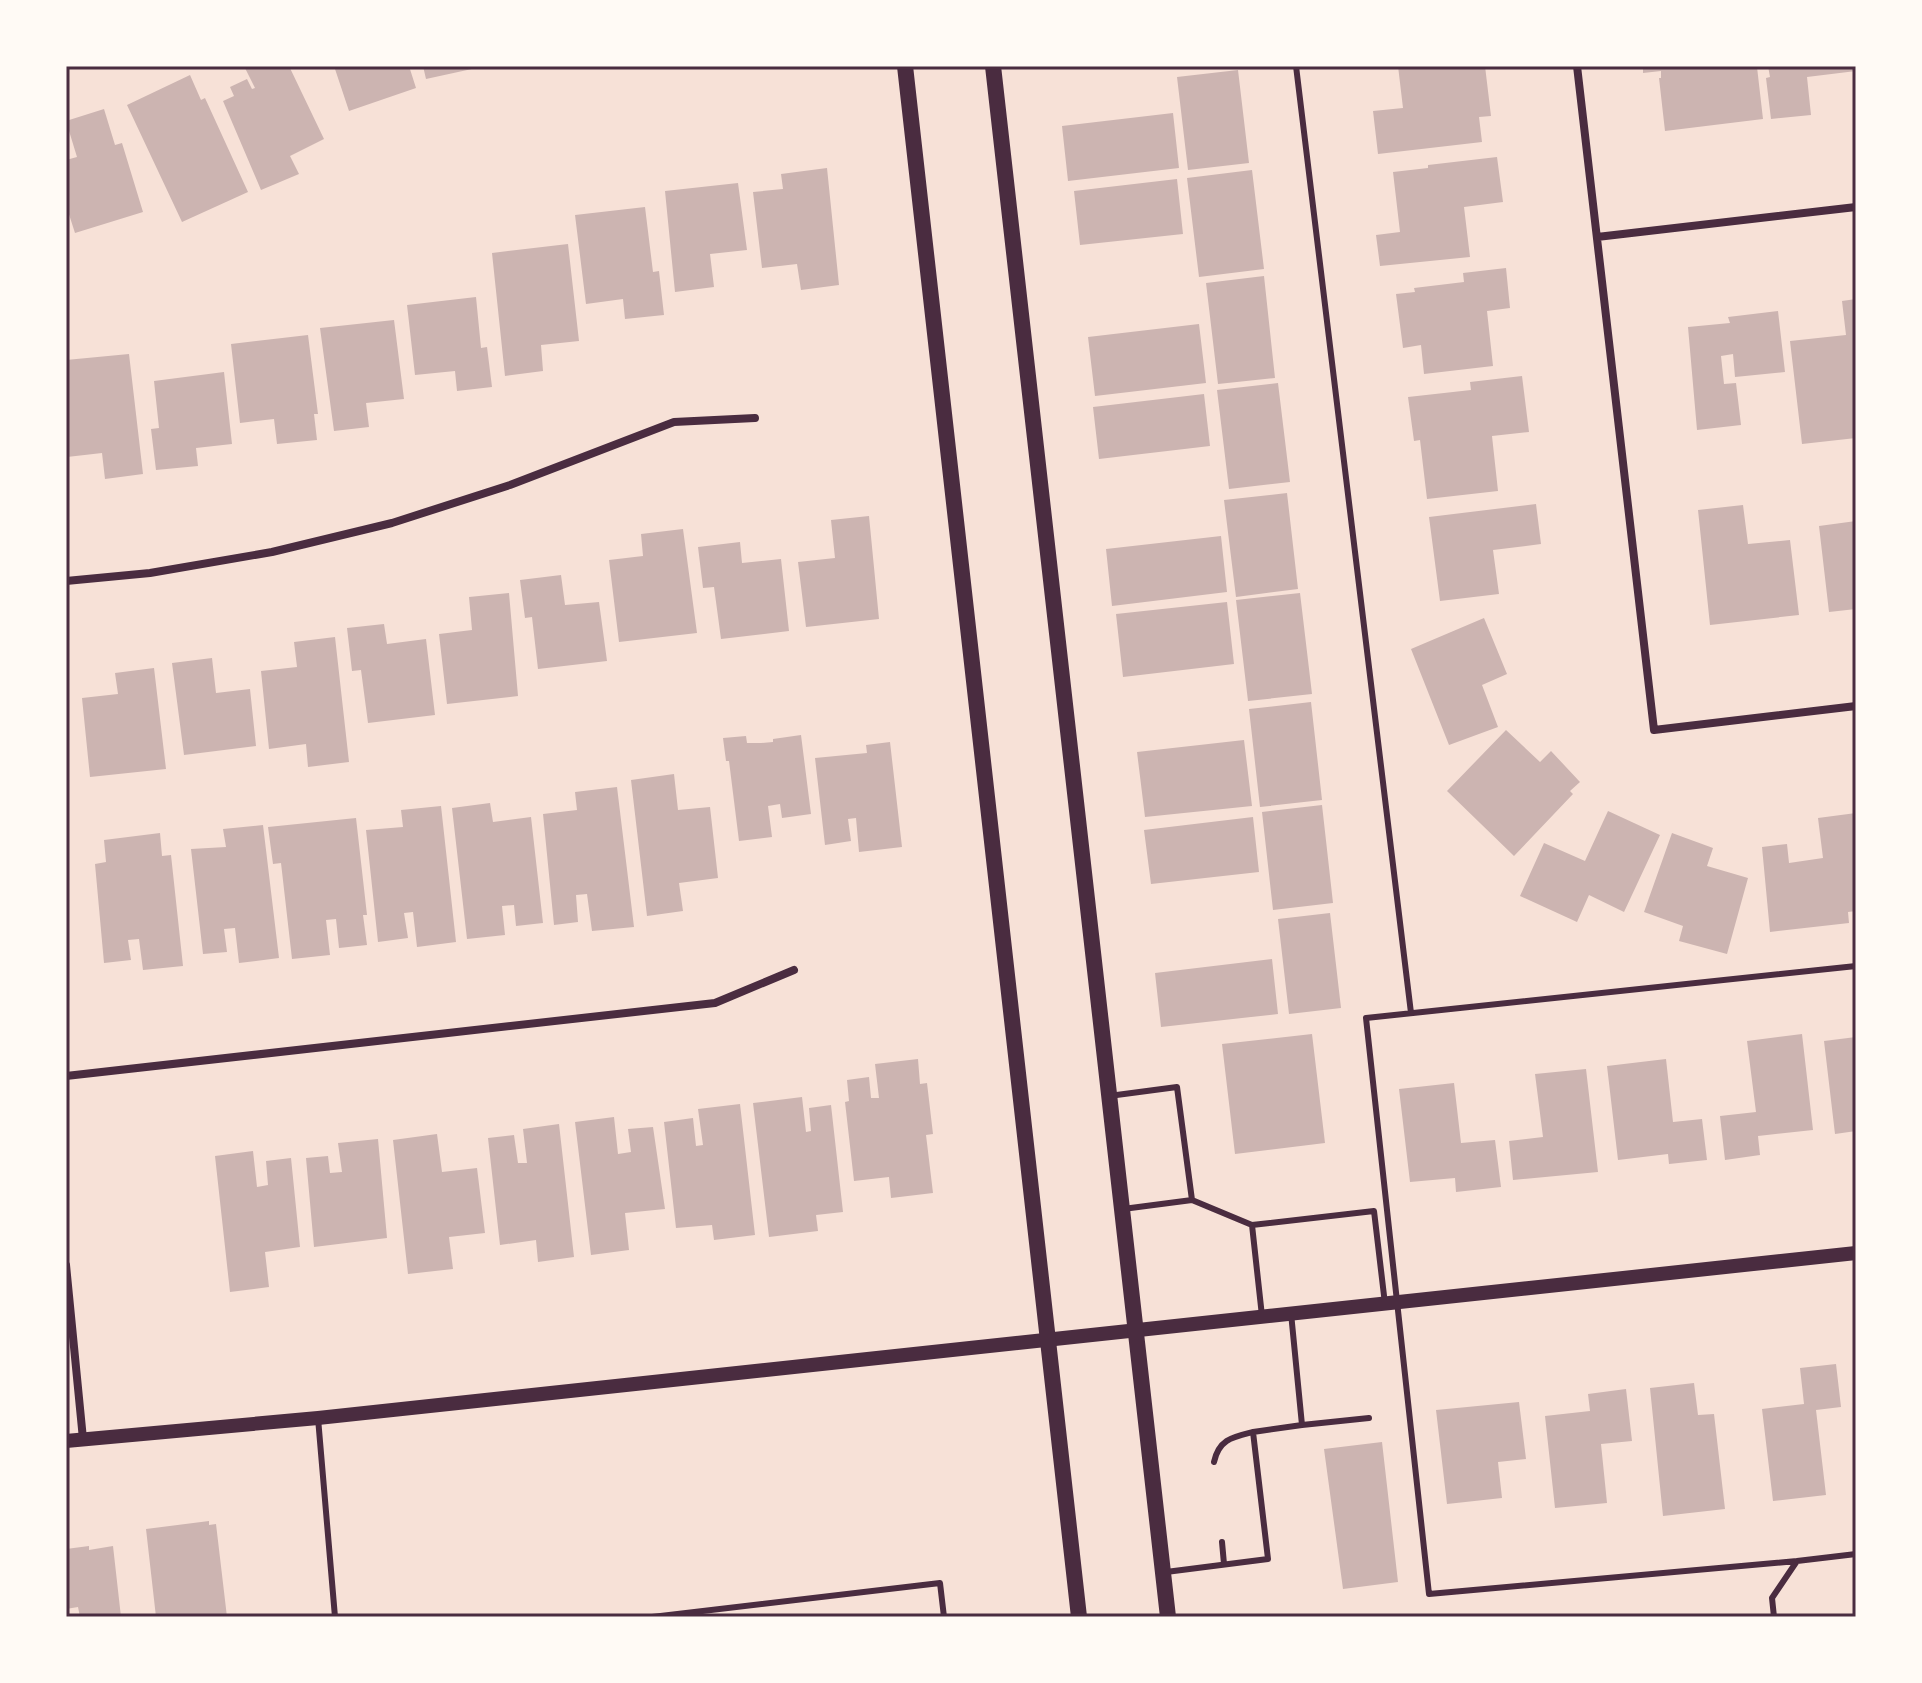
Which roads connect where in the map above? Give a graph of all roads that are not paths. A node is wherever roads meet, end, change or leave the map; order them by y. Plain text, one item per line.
1 (905, 66) edge
2 (993, 66) edge
3 (1296, 66) edge
4 (1577, 66) edge
5 (1856, 207) edge
6 (1597, 237) junction
7 (755, 418) dead end
8 (66, 581) edge
9 (1856, 706) edge
10 (1856, 966) edge
11 (794, 970) dead end
12 (1411, 1013) junction
13 (66, 1076) edge
14 (1109, 1096) junction
15 (1192, 1200) junction
16 (1122, 1209) junction
17 (1252, 1225) junction
18 (1856, 1253) edge
19 (66, 1265) edge
20 (1392, 1303) junction
21 (1291, 1313) junction
22 (1262, 1317) junction
23 (1136, 1331) junction
24 (1049, 1340) junction
25 (318, 1418) junction
26 (1369, 1418) dead end
27 (1302, 1425) junction
28 (1253, 1432) junction
29 (83, 1439) junction
30 (66, 1441) edge
31 (1214, 1462) dead end
32 (1222, 1542) dead end
33 (1856, 1554) edge
34 (1797, 1561) junction
35 (1224, 1564) junction
36 (1163, 1572) junction
37 (335, 1617) edge
38 (652, 1617) edge
39 (944, 1617) edge
40 (1079, 1617) edge
41 (1168, 1617) edge
42 (1774, 1617) edge

1 - 24 main road
2 - 14 main road
3 - 12 lane
4 - 6 street
5 - 6 street
6 - 9 street
7 - 8 street
10 - 12 lane
11 - 13 street
12 - 20 lane
14 - 15 lane
14 - 16 main road
15 - 16 lane
15 - 17 lane
16 - 23 main road
17 - 20 lane
17 - 22 lane
18 - 20 street
19 - 29 street
20 - 21 street
20 - 34 lane
21 - 22 street
21 - 27 lane
22 - 23 street
23 - 24 street
23 - 36 main road
24 - 25 street
24 - 40 main road
25 - 29 street
25 - 37 lane
26 - 27 lane
27 - 28 lane
28 - 31 lane
28 - 35 lane
29 - 30 street
32 - 35 lane
33 - 34 lane
34 - 42 lane
35 - 36 lane
36 - 41 main road
38 - 39 lane

